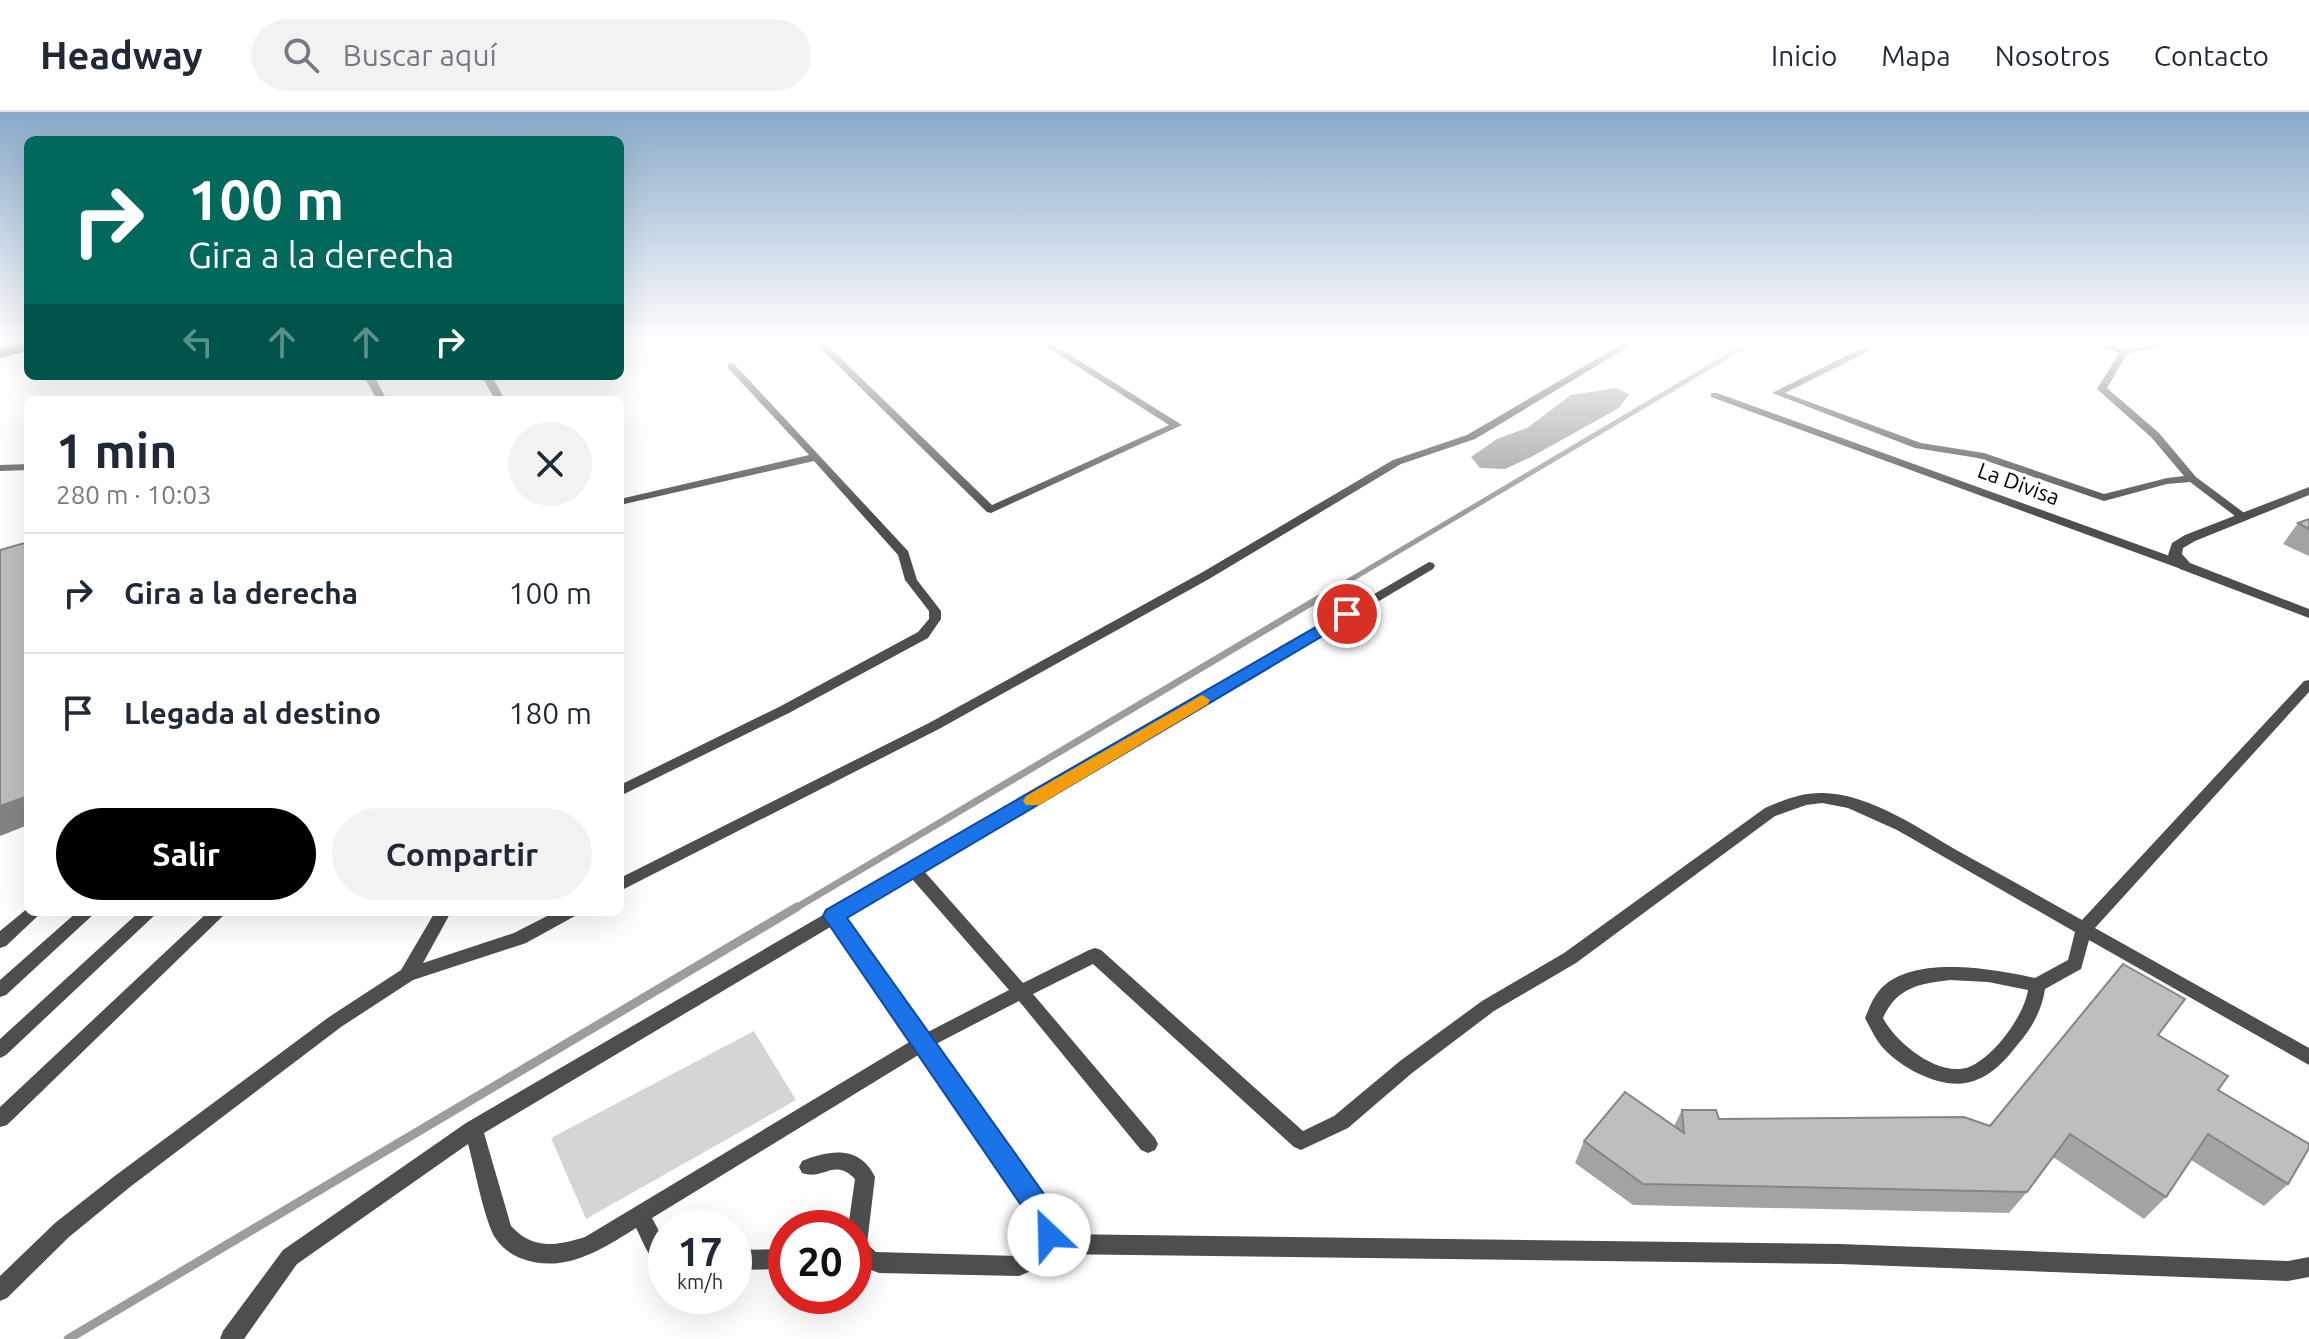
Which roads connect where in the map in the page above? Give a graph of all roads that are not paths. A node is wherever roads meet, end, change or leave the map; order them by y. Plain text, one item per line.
1 (763, 400) edge
2 (879, 400) edge
3 (1137, 400) edge
4 (1533, 400) edge
5 (1728, 400) edge
6 (1796, 400) edge
7 (2115, 400) edge
8 (816, 457) junction
9 (24, 467) edge
10 (0, 468) edge
11 (2192, 479) junction
12 (2309, 491) edge
13 (624, 501) edge
14 (2243, 517) junction
15 (1429, 566) dead end
16 (2185, 566) junction
17 (2309, 614) edge
18 (2309, 684) edge
19 (624, 789) edge
20 (914, 870) junction
21 (624, 883) edge
22 (29, 916) edge
23 (83, 916) edge
24 (146, 916) edge
25 (215, 916) edge
26 (441, 916) edge
27 (561, 916) edge
28 (834, 916) junction
29 (2084, 929) junction
30 (0, 941) edge
31 (407, 975) junction
32 (2037, 985) junction
33 (0, 990) edge
34 (1021, 992) junction
35 (924, 1042) junction
36 (0, 1050) edge
37 (2309, 1057) edge
38 (0, 1119) edge
39 (473, 1129) junction
40 (1148, 1144) dead end
41 (809, 1167) dead end
42 (640, 1215) junction
43 (648, 1231) edge
44 (1048, 1244) junction
45 (2309, 1267) edge
46 (0, 1291) edge
47 (231, 1339) edge

1 - 8 lane
2 - 3 lane
4 - 21 lane
5 - 16 lane, La Divisa
6 - 11 lane
7 - 11 lane
8 - 13 lane
8 - 19 lane
9 - 10 lane
11 - 14 lane
12 - 14 street
14 - 16 street
15 - 20 lane
16 - 17 street, La Divisa
18 - 29 lane
20 - 28 lane
20 - 34 lane
22 - 30 lane
23 - 33 lane
24 - 36 lane
25 - 38 lane
26 - 31 lane
27 - 31 lane
28 - 35 lane
28 - 39 lane
29 - 32 lane
29 - 34 lane
29 - 37 lane
31 - 46 lane
32 - 32 lane
34 - 35 lane
34 - 40 lane
35 - 42 lane
35 - 44 lane
39 - 42 lane
39 - 47 lane
41 - 44 lane
42 - 43 lane
44 - 45 lane

